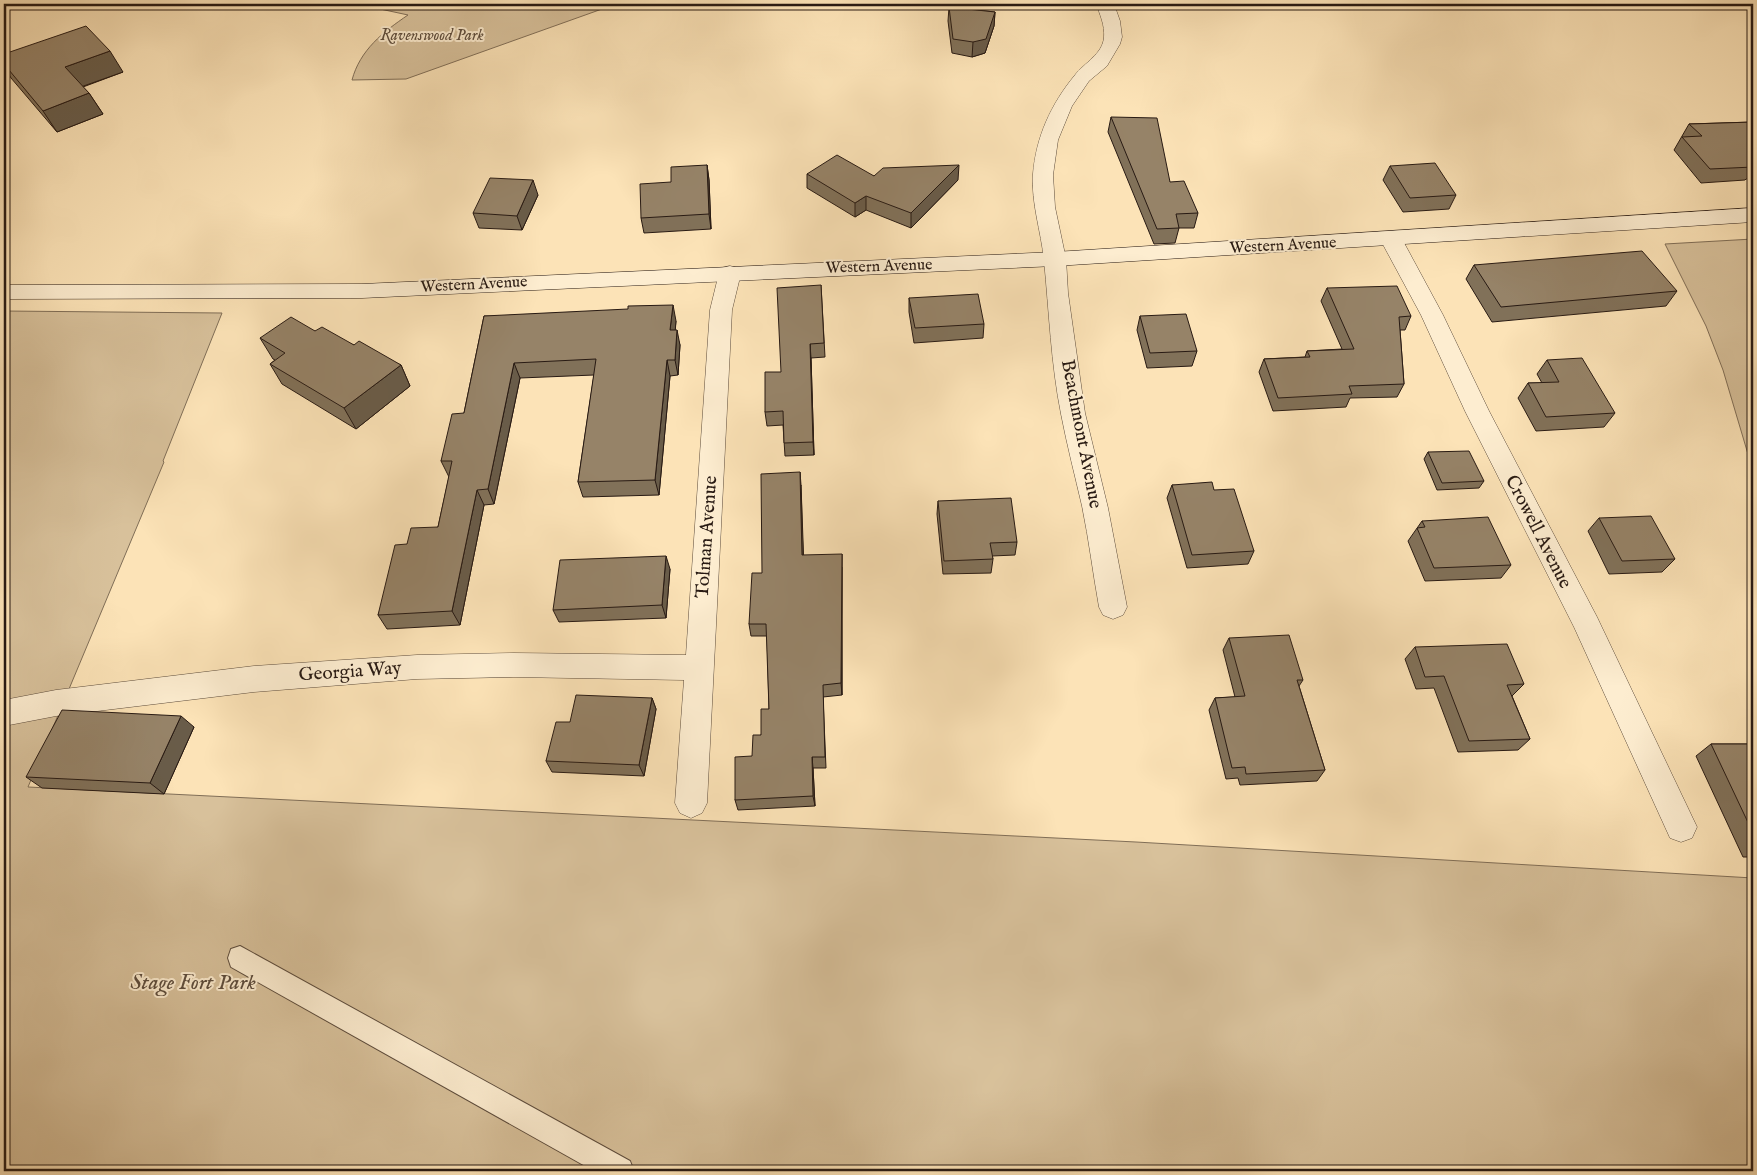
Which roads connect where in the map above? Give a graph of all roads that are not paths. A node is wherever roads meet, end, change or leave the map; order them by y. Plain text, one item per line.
1 (1105, 4) edge
2 (1753, 215) edge
3 (1391, 239) junction
4 (1055, 259) junction
5 (730, 273) junction
6 (4, 292) edge
7 (1113, 607) dead end
8 (698, 668) junction
9 (4, 713) edge
10 (691, 803) dead end
11 (1681, 827) dead end
12 (240, 958) dead end
13 (620, 1171) edge

1 - 4 street, Beachmont Avenue
2 - 3 street, Western Avenue
3 - 4 street, Western Avenue
3 - 11 street, Crowell Avenue
4 - 5 street, Western Avenue
4 - 7 street, Beachmont Avenue
5 - 6 street, Western Avenue
5 - 8 street, Tolman Avenue
8 - 9 street, Georgia Way
8 - 10 street, Tolman Avenue
12 - 13 lane

